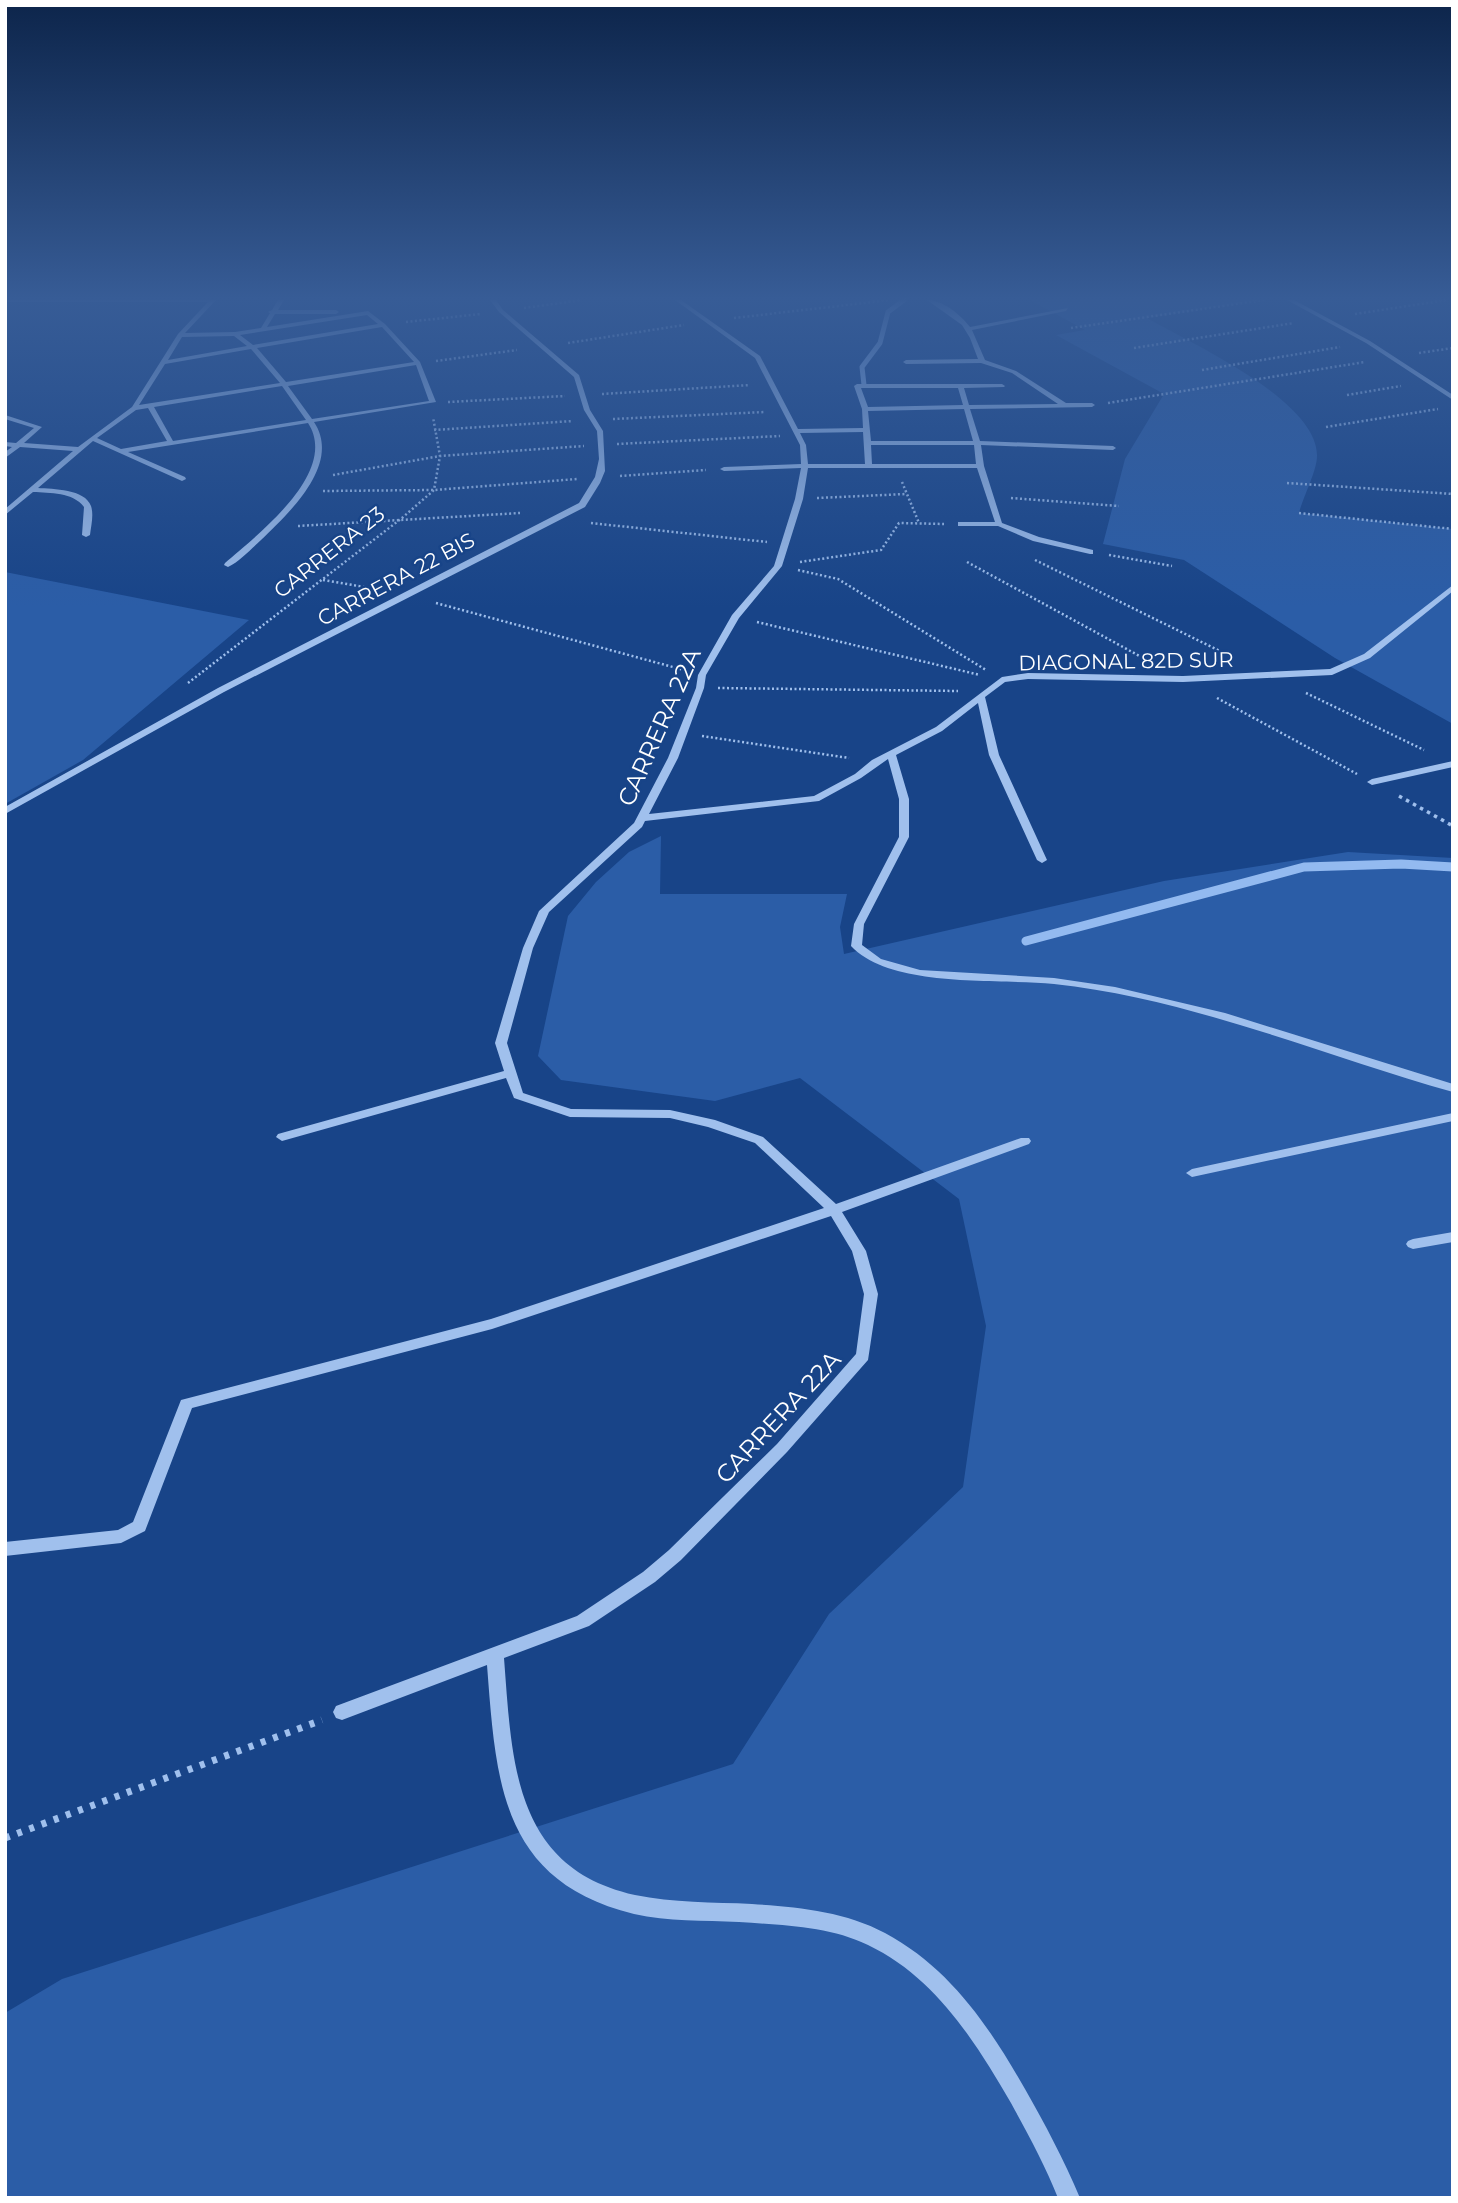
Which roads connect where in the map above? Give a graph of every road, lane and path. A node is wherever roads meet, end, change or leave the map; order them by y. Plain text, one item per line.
1 (433, 402) edge
2 (137, 403) edge
3 (166, 403) edge
4 (296, 403) edge
5 (428, 403) edge
6 (585, 403) edge
7 (782, 403) edge
8 (863, 403) edge
9 (967, 403) edge
10 (1062, 403) edge
11 (1106, 403) edge
12 (150, 405) junction
13 (1065, 405) junction
14 (1092, 405) joint
15 (134, 408) junction
16 (969, 408) junction
17 (1440, 408) dead end
18 (865, 409) junction
19 (5, 417) edge
20 (307, 421) junction
21 (1326, 427) dead end
22 (867, 430) junction
23 (797, 433) junction
24 (92, 438) junction
25 (171, 443) junction
26 (867, 443) junction
27 (977, 443) junction
28 (5, 444) edge
29 (18, 445) junction
30 (598, 445) junction
31 (1113, 448) dead end
32 (79, 449) junction
33 (119, 451) junction
34 (5, 456) edge
35 (440, 456) junction
36 (805, 466) junction
37 (980, 466) junction
38 (869, 467) junction
39 (898, 468) junction
40 (724, 469) joint
41 (599, 477) junction
42 (182, 479) dead end
43 (311, 479) junction
44 (1287, 483) dead end
45 (32, 490) junction
46 (434, 490) junction
47 (302, 491) junction
48 (906, 494) junction
49 (1453, 494) edge
50 (989, 497) junction
51 (799, 499) junction
52 (1119, 506) dead end
53 (5, 513) edge
54 (1299, 513) dead end
55 (919, 523) junction
56 (961, 524) joint
57 (999, 524) junction
58 (1453, 529) edge
59 (86, 535) dead end
60 (1090, 552) joint
61 (1035, 560) dead end
62 (228, 565) dead end
63 (778, 566) junction
64 (1172, 566) dead end
65 (322, 579) junction
66 (1453, 587) edge
67 (404, 594) junction
68 (735, 617) junction
69 (702, 675) junction
70 (1272, 676) junction
71 (1002, 680) junction
72 (182, 688) dead end
73 (700, 688) junction
74 (984, 694) junction
75 (684, 733) junction
76 (891, 755) junction
77 (874, 762) junction
78 (1452, 764) edge
79 (1372, 782) dead end
80 (5, 811) edge
81 (641, 818) junction
82 (1042, 860) dead end
83 (511, 1073) junction
84 (1453, 1088) edge
85 (1453, 1117) edge
86 (282, 1138) dead end
87 (1025, 1141) dead end
88 (1192, 1173) dead end
89 (834, 1210) junction
90 (1453, 1237) edge
91 (1413, 1244) dead end
92 (5, 1549) edge
93 (495, 1654) junction
94 (342, 1712) joint
95 (5, 1838) edge
96 (1069, 2198) edge

1 - 35 path
2 - 15 street
3 - 12 street
4 - 20 street
5 - 20 street
6 - 30 street
7 - 23 street, CARRERA 22A
8 - 18 street
9 - 16 street
10 - 13 street
11 - 14 path
12 - 15 street
12 - 25 street
13 - 14 street
13 - 16 street
15 - 24 street
16 - 18 street
16 - 27 street
17 - 21 path
18 - 22 street
19 - 29 street
20 - 25 street
20 - 43 street
22 - 23 street
22 - 26 street
23 - 30 path
23 - 36 street, CARRERA 22A
24 - 32 street
24 - 33 street
25 - 33 street
26 - 27 street
26 - 38 street
27 - 31 street
27 - 37 street
28 - 29 street
29 - 32 street
29 - 34 street
30 - 35 path
30 - 41 street
32 - 45 street
33 - 42 street
35 - 43 path
35 - 46 path
36 - 38 street
36 - 40 street
36 - 51 street, CARRERA 22A
37 - 39 street
37 - 50 street
38 - 39 street
39 - 48 path
40 - 41 path
41 - 46 path
41 - 67 street, CARRERA 22 BIS
43 - 47 street
44 - 49 path
45 - 53 street
45 - 59 street
46 - 47 path
46 - 65 path, CARRERA 23
47 - 62 street
48 - 51 path
48 - 55 path
50 - 52 path
50 - 57 street
51 - 63 street, CARRERA 22A
54 - 58 path
55 - 56 path
55 - 63 path
56 - 57 street
57 - 60 street
60 - 64 path
61 - 70 path
63 - 68 street, CARRERA 22A
63 - 71 path
65 - 67 path
65 - 72 path, CARRERA 23
66 - 70 street, DIAGONAL 82D SUR
67 - 69 path
67 - 80 street, CARRERA 22 BIS
68 - 69 street, CARRERA 22A
68 - 71 path
69 - 73 street, CARRERA 22A
70 - 71 street, DIAGONAL 82D SUR
70 - 78 path
71 - 74 street, DIAGONAL 82D SUR
73 - 74 path
73 - 75 street, CARRERA 22A
74 - 76 street, DIAGONAL 82D SUR
74 - 82 street
75 - 77 path
75 - 81 street, CARRERA 22A
76 - 77 street, DIAGONAL 82D SUR
76 - 84 street
77 - 81 street, DIAGONAL 82D SUR
78 - 79 street
81 - 83 street, CARRERA 22A
83 - 86 street
83 - 89 street, CARRERA 22A
85 - 88 street
87 - 89 street
89 - 92 street
89 - 93 street, CARRERA 22A
90 - 91 street
93 - 94 street, CARRERA 22A
93 - 96 street
94 - 95 path

